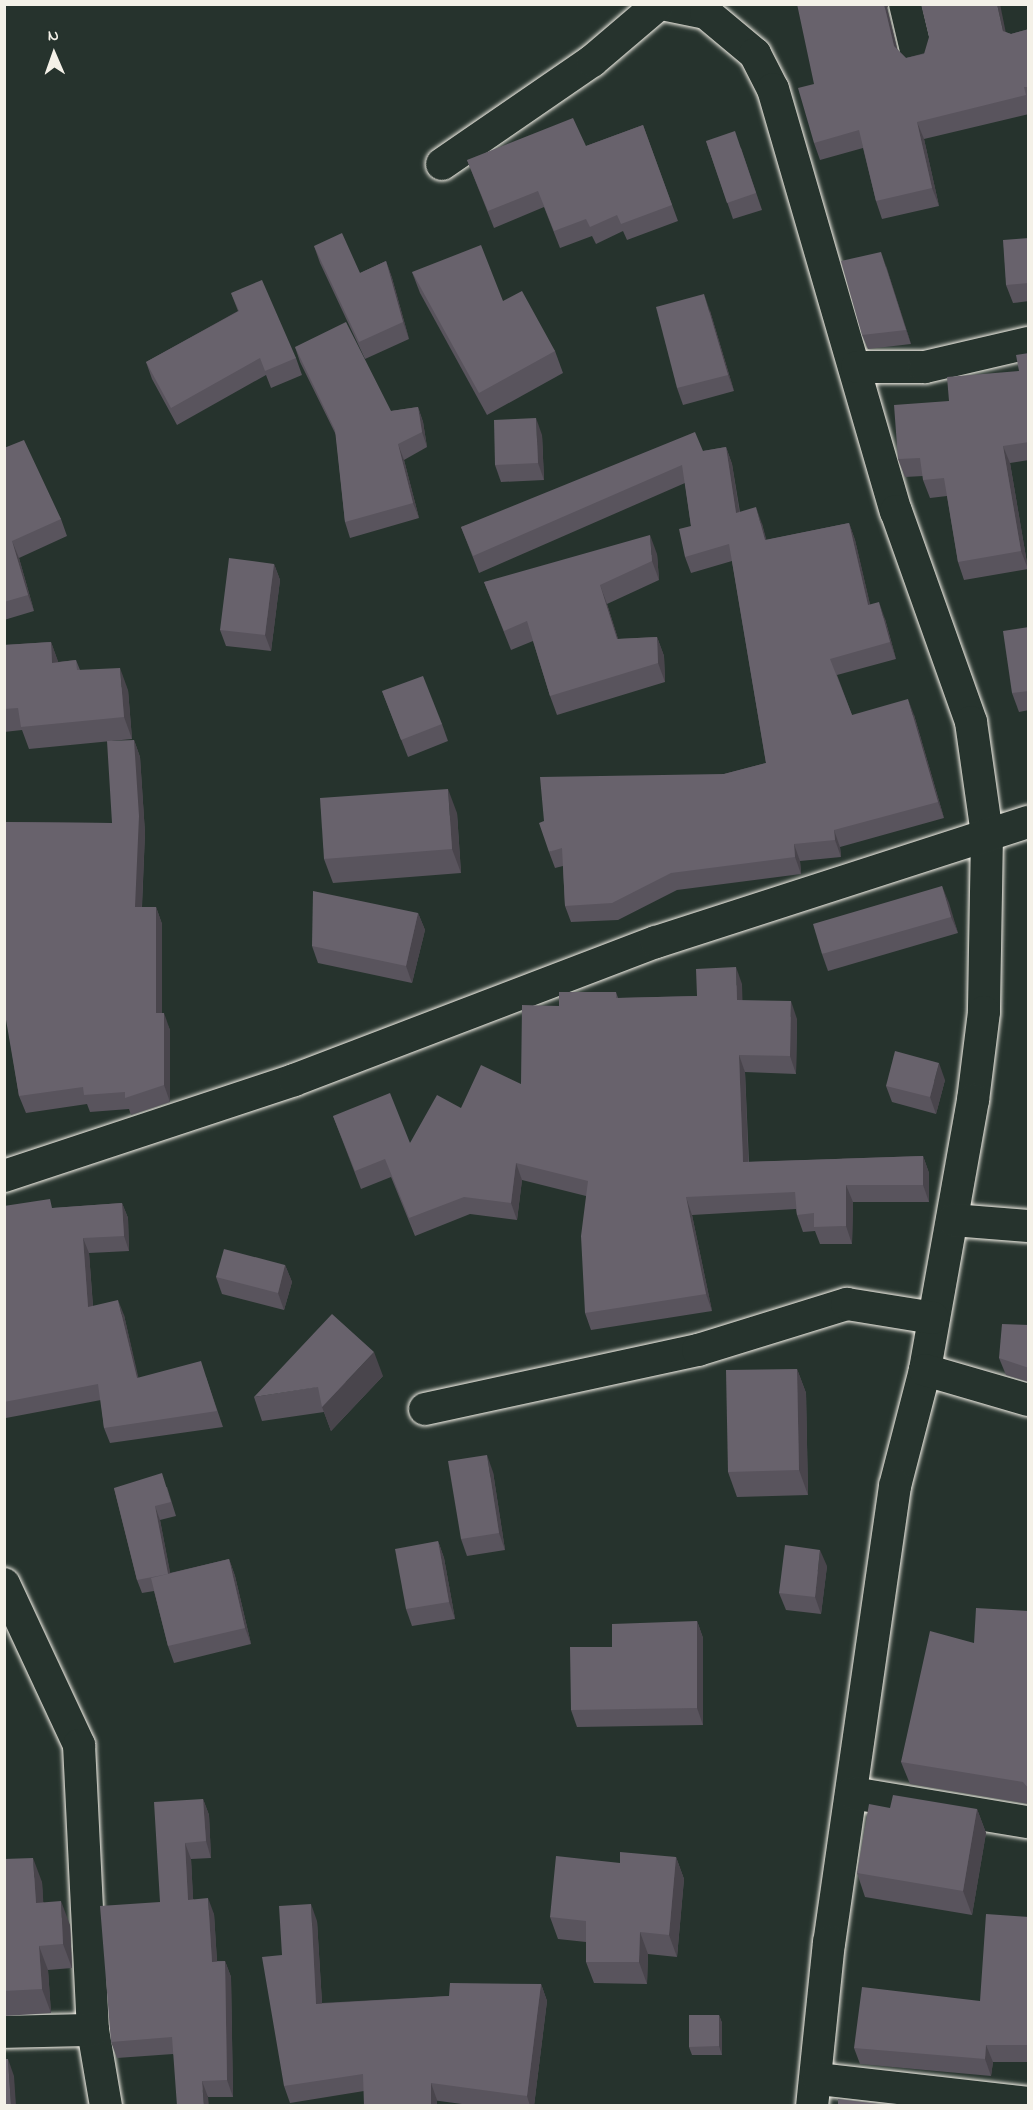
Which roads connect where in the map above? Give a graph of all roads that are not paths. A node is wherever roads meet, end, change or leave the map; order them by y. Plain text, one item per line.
1 (660, 4) edge
2 (905, 4) edge
3 (918, 59) edge
4 (442, 164) dead end
5 (1029, 343) edge
6 (857, 367) junction
7 (1029, 822) edge
8 (987, 835) junction
9 (4, 1176) edge
10 (953, 1220) junction
11 (1029, 1226) edge
12 (933, 1318) junction
13 (925, 1370) junction
14 (1029, 1400) edge
15 (425, 1409) dead end
16 (4, 1584) edge
17 (852, 1793) junction
18 (1029, 1822) edge
19 (93, 2030) junction
20 (4, 2032) edge
21 (815, 2092) edge
22 (1029, 2103) edge
23 (106, 2106) edge

1 - 4 street
1 - 6 street
2 - 3 street
5 - 6 street
6 - 8 street
7 - 8 street
8 - 9 street
8 - 10 street
10 - 11 street
10 - 12 street
12 - 13 street
12 - 15 street
13 - 14 street
13 - 17 street
16 - 19 street
17 - 18 street
17 - 21 street
19 - 20 street
19 - 23 street
21 - 22 street

